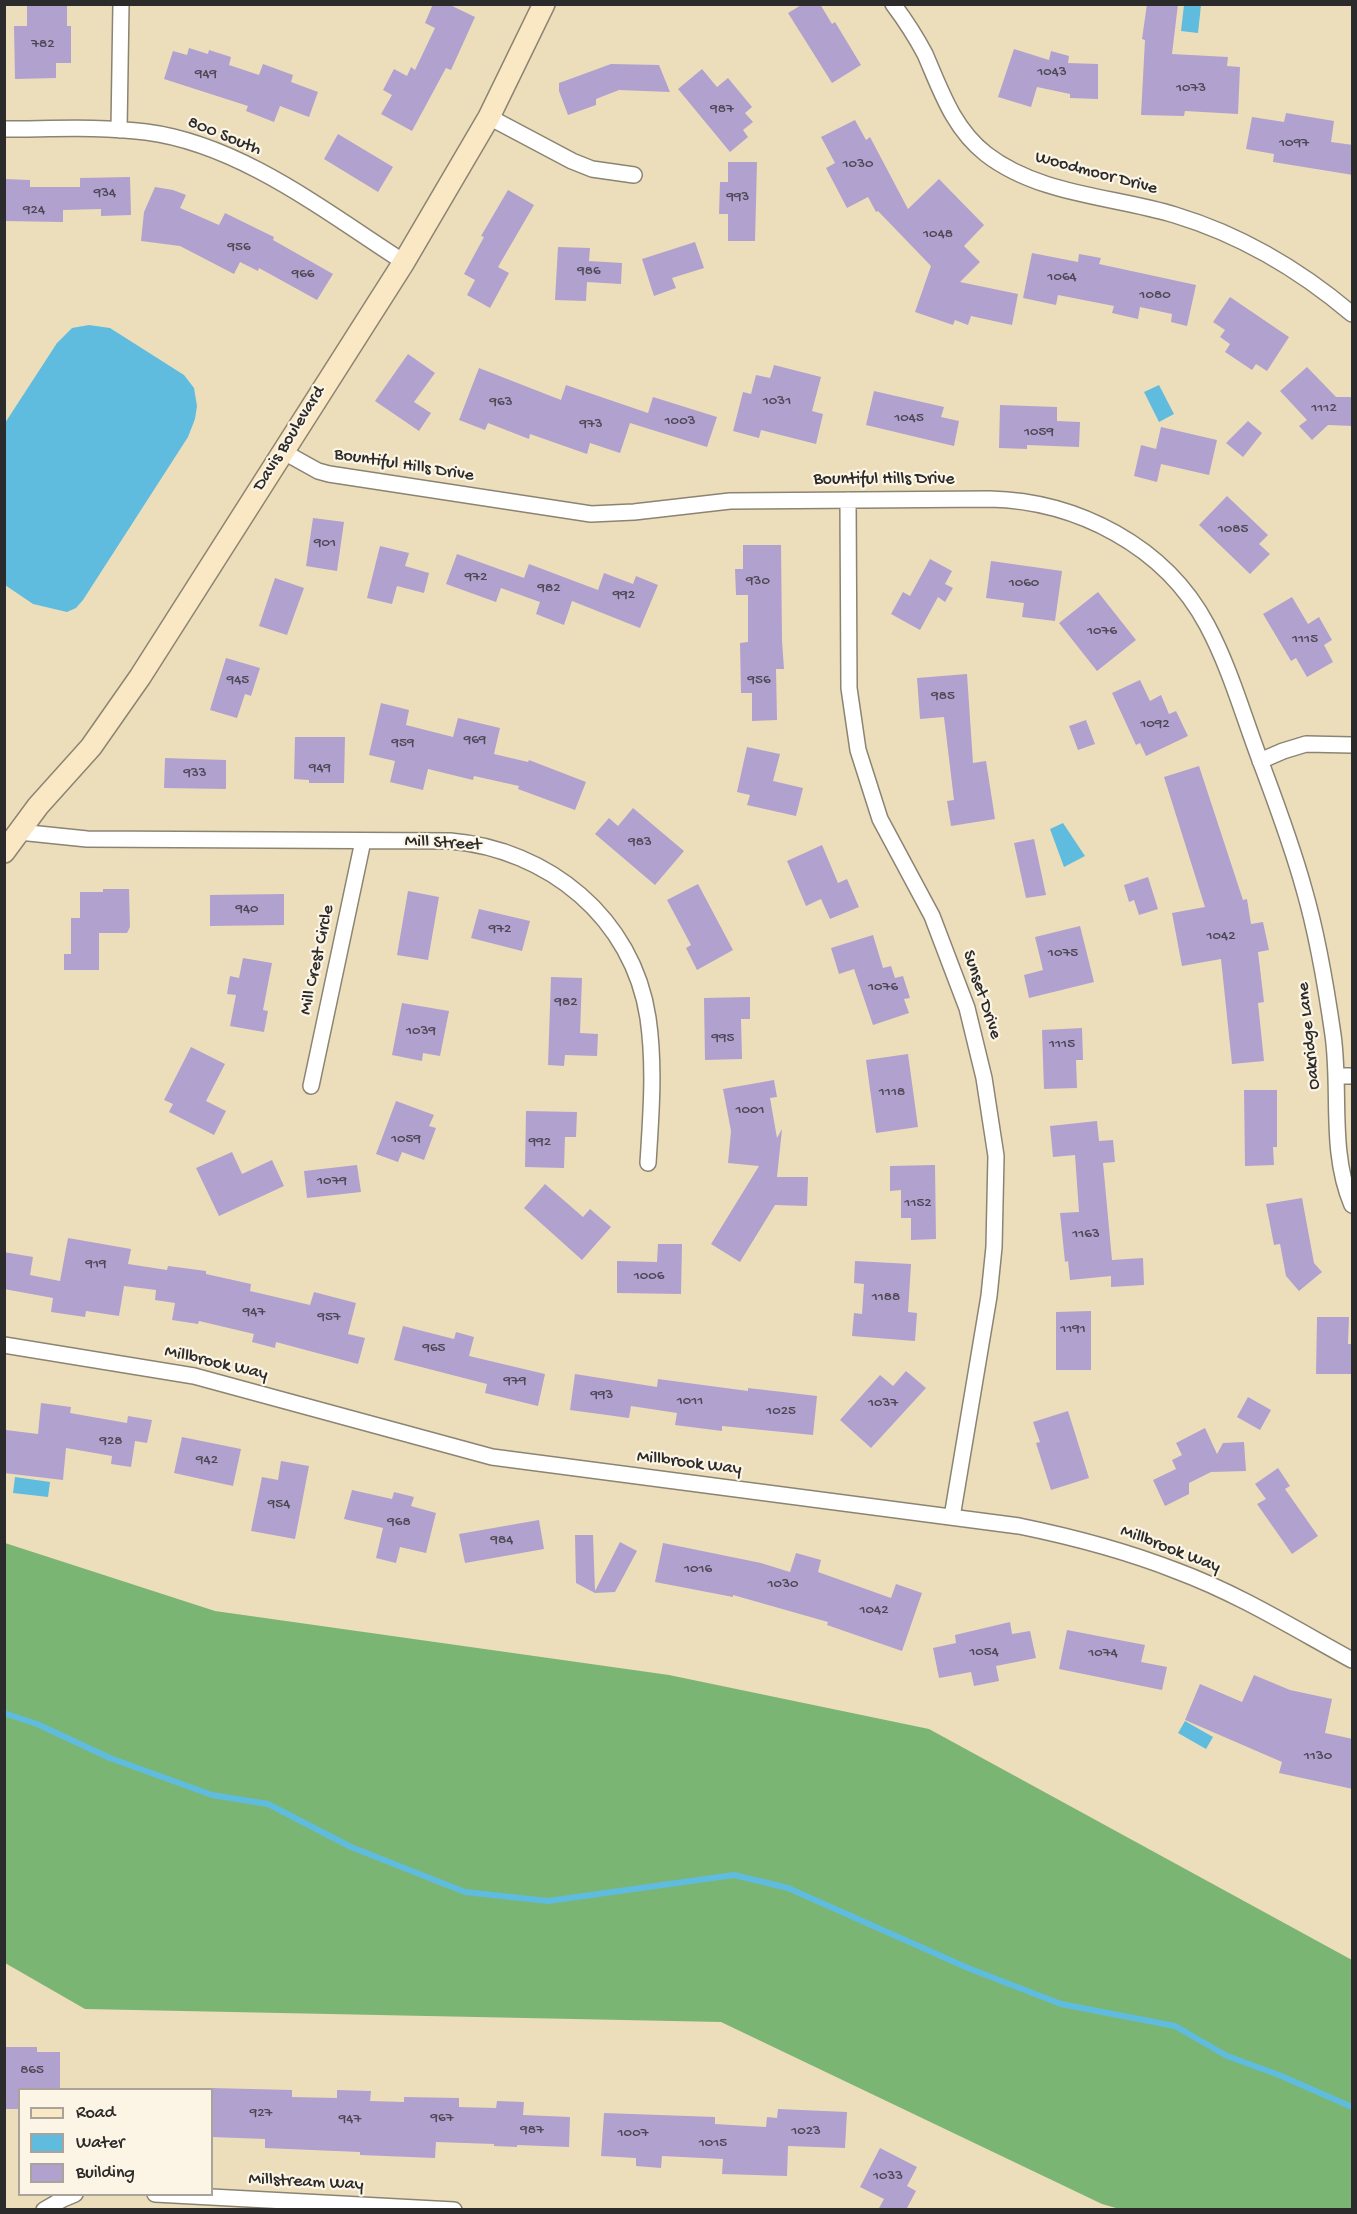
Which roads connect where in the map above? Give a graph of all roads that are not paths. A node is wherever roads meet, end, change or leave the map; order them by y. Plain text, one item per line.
1 (121, 4) edge
2 (544, 4) edge
3 (893, 4) edge
4 (489, 117) junction
5 (4, 129) edge
6 (119, 130) junction
7 (634, 175) dead end
8 (404, 262) junction
9 (1353, 314) edge
10 (282, 451) junction
11 (848, 500) junction
12 (1353, 745) edge
13 (1260, 761) junction
14 (12, 831) edge
15 (363, 841) junction
16 (4, 852) edge
17 (1336, 1076) junction
18 (1353, 1076) edge
19 (311, 1086) dead end
20 (648, 1163) dead end
21 (1353, 1205) edge
22 (4, 1345) edge
23 (952, 1517) junction
24 (1353, 1660) edge
25 (70, 2196) edge
26 (192, 2196) edge
27 (44, 2210) edge
28 (454, 2210) edge

1 - 6 street
2 - 4 street, Davis Boulevard
3 - 9 street, Woodmoor Drive
4 - 7 street
4 - 8 street, Davis Boulevard
5 - 6 street, 800 South
6 - 8 street, 800 South
8 - 10 street, Davis Boulevard
10 - 11 street, Bountiful Hills Drive
10 - 14 street, Davis Boulevard
11 - 13 street, Bountiful Hills Drive
11 - 23 street, Sunset Drive
12 - 13 street
13 - 17 street, Oakridge Lane
14 - 15 street, Mill Street
14 - 16 street, Davis Boulevard
15 - 19 street, Mill Crest Circle
15 - 20 street, Mill Street
17 - 18 street
17 - 21 street, Oakridge Lane
22 - 23 street, Millbrook Way
23 - 24 street, Millbrook Way
25 - 27 street
26 - 28 street, Millstream Way

